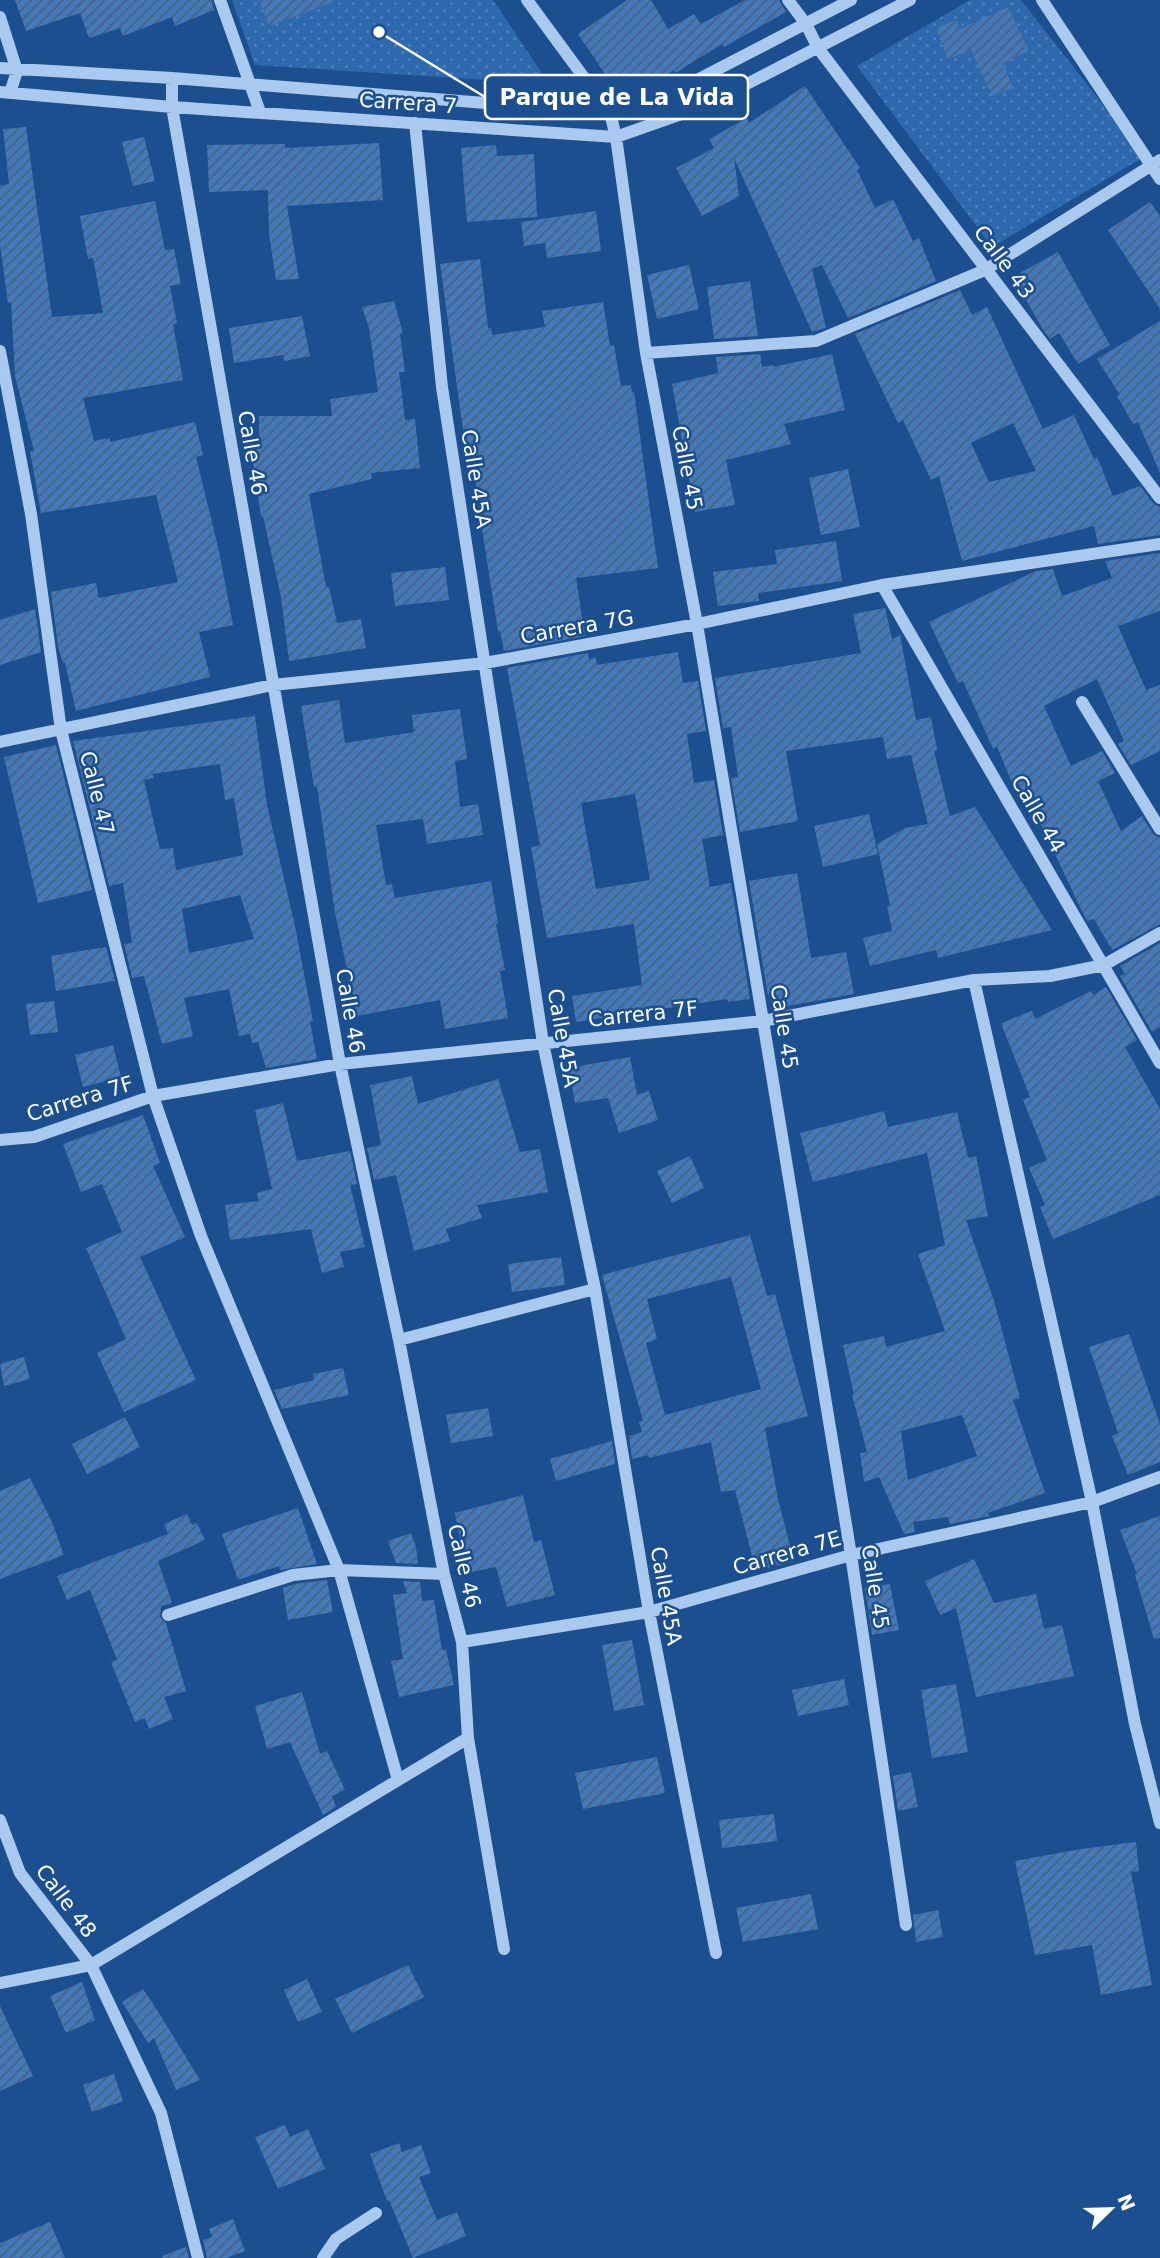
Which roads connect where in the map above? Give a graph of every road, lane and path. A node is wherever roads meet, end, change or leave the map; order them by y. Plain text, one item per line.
1 (220, 0) edge
2 (527, 0) edge
3 (788, 0) edge
4 (851, 0) edge
5 (910, 0) edge
6 (1042, 0) edge
7 (0, 17) edge
8 (806, 24) junction
9 (818, 48) junction
10 (0, 68) edge
11 (18, 71) junction
12 (172, 78) junction
13 (251, 86) junction
14 (5, 92) edge
15 (173, 107) junction
16 (260, 113) junction
17 (610, 113) junction
18 (415, 123) junction
19 (617, 137) junction
20 (1155, 163) edge
21 (1160, 179) edge
22 (985, 270) junction
23 (646, 353) junction
24 (0, 357) edge
25 (1160, 498) edge
26 (1160, 544) edge
27 (882, 585) junction
28 (697, 624) junction
29 (485, 663) junction
30 (273, 685) junction
31 (1082, 702) dead end
32 (61, 730) junction
33 (0, 742) edge
34 (1160, 829) edge
35 (1160, 933) edge
36 (1104, 965) junction
37 (974, 980) junction
38 (763, 1021) junction
39 (543, 1043) junction
40 (1160, 1063) edge
41 (340, 1064) junction
42 (153, 1097) junction
43 (0, 1140) edge
44 (595, 1289) junction
45 (398, 1340) junction
46 (1160, 1477) edge
47 (1092, 1502) junction
48 (851, 1555) junction
49 (339, 1570) junction
50 (444, 1574) junction
51 (649, 1612) junction
52 (168, 1615) dead end
53 (462, 1642) junction
54 (468, 1738) junction
55 (398, 1780) junction
56 (0, 1820) edge
57 (1160, 1823) edge
58 (906, 1924) dead end
59 (504, 1948) dead end
60 (716, 1953) dead end
61 (91, 1965) junction
62 (0, 1983) edge
63 (376, 2213) dead end
64 (198, 2258) edge
65 (323, 2258) edge

1 - 13 street
2 - 17 street
3 - 8 street
4 - 8 street, Carrera 7
5 - 9 street, Carrera 7
6 - 20 street
7 - 11 street
8 - 9 street
8 - 17 street, Carrera 7
9 - 19 street, Carrera 7
9 - 22 street, Calle 43
10 - 11 street, Carrera 7
11 - 12 street, Carrera 7
11 - 14 street
12 - 13 street, Carrera 7
12 - 15 street, Calle 46
13 - 16 street
13 - 17 street, Carrera 7
14 - 15 street, Carrera 7
15 - 16 street, Carrera 7
15 - 30 street, Calle 46
16 - 18 street, Carrera 7
17 - 19 street, Calle 45
18 - 19 street, Carrera 7
18 - 29 street, Calle 45A
19 - 23 street, Calle 45
20 - 21 street
20 - 22 street
22 - 23 street
22 - 25 street, Calle 43
23 - 28 street, Calle 45
24 - 32 street, Calle 47
26 - 27 street, Carrera 7G
27 - 28 street, Carrera 7G
27 - 36 street, Calle 44
28 - 29 street, Carrera 7G
28 - 38 street, Calle 45
29 - 30 street, Carrera 7G
29 - 39 street, Calle 45A
30 - 32 street, Carrera 7G
30 - 41 street, Calle 46
31 - 34 street
32 - 33 street, Carrera 7G
32 - 42 street, Calle 47
35 - 36 street, Carrera 7F
36 - 37 street, Carrera 7F
36 - 40 street, Calle 44
37 - 38 street, Carrera 7F
37 - 47 street
38 - 39 street, Carrera 7F
38 - 48 street, Calle 45
39 - 41 street, Carrera 7F
39 - 44 street, Calle 45A
41 - 42 street, Carrera 7F
41 - 45 street, Calle 46
42 - 43 street, Carrera 7F
42 - 49 street, Calle 47
44 - 45 street
44 - 51 street, Calle 45A
45 - 50 street, Calle 46
46 - 47 street, Carrera 7E
47 - 48 street, Carrera 7E
47 - 57 street
48 - 51 street, Carrera 7E
48 - 58 street, Calle 45
49 - 50 street
49 - 52 street
49 - 55 street, Calle 47
50 - 53 street, Calle 46
51 - 53 street, Carrera 7E
51 - 60 street, Calle 45A
53 - 54 street, Calle 46
54 - 55 street
54 - 59 street, Calle 46
55 - 61 street
56 - 61 street, Calle 48
61 - 62 street
61 - 64 street, Calle 48
63 - 65 street

